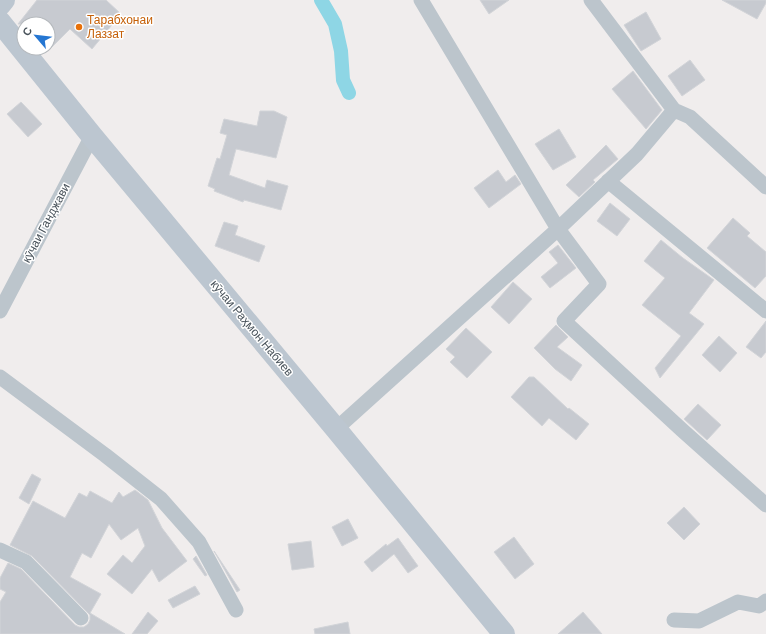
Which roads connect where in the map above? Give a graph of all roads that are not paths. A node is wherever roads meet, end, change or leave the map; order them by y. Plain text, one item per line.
1 (4, 0) edge
2 (421, 0) edge
3 (592, 0) edge
4 (0, 5) edge
5 (0, 22) edge
6 (674, 110) junction
7 (92, 136) junction
8 (608, 181) junction
9 (766, 186) edge
10 (558, 229) junction
11 (766, 310) edge
12 (0, 311) edge
13 (0, 377) edge
14 (336, 429) junction
15 (766, 505) edge
16 (0, 550) edge
17 (766, 601) edge
18 (236, 610) dead end
19 (81, 618) dead end
20 (674, 620) dead end
21 (504, 634) edge

1 - 4 street
2 - 10 street
3 - 6 street
5 - 7 street, кӯчаи Раҳмон Набиев
6 - 8 street
6 - 9 street
7 - 12 street, кӯчаи Ганджави
7 - 14 street, кӯчаи Раҳмон Набиев
8 - 10 street
8 - 11 street
10 - 14 street
10 - 15 street
13 - 18 street
14 - 21 street, кӯчаи Раҳмон Набиев
16 - 19 street
17 - 20 street

